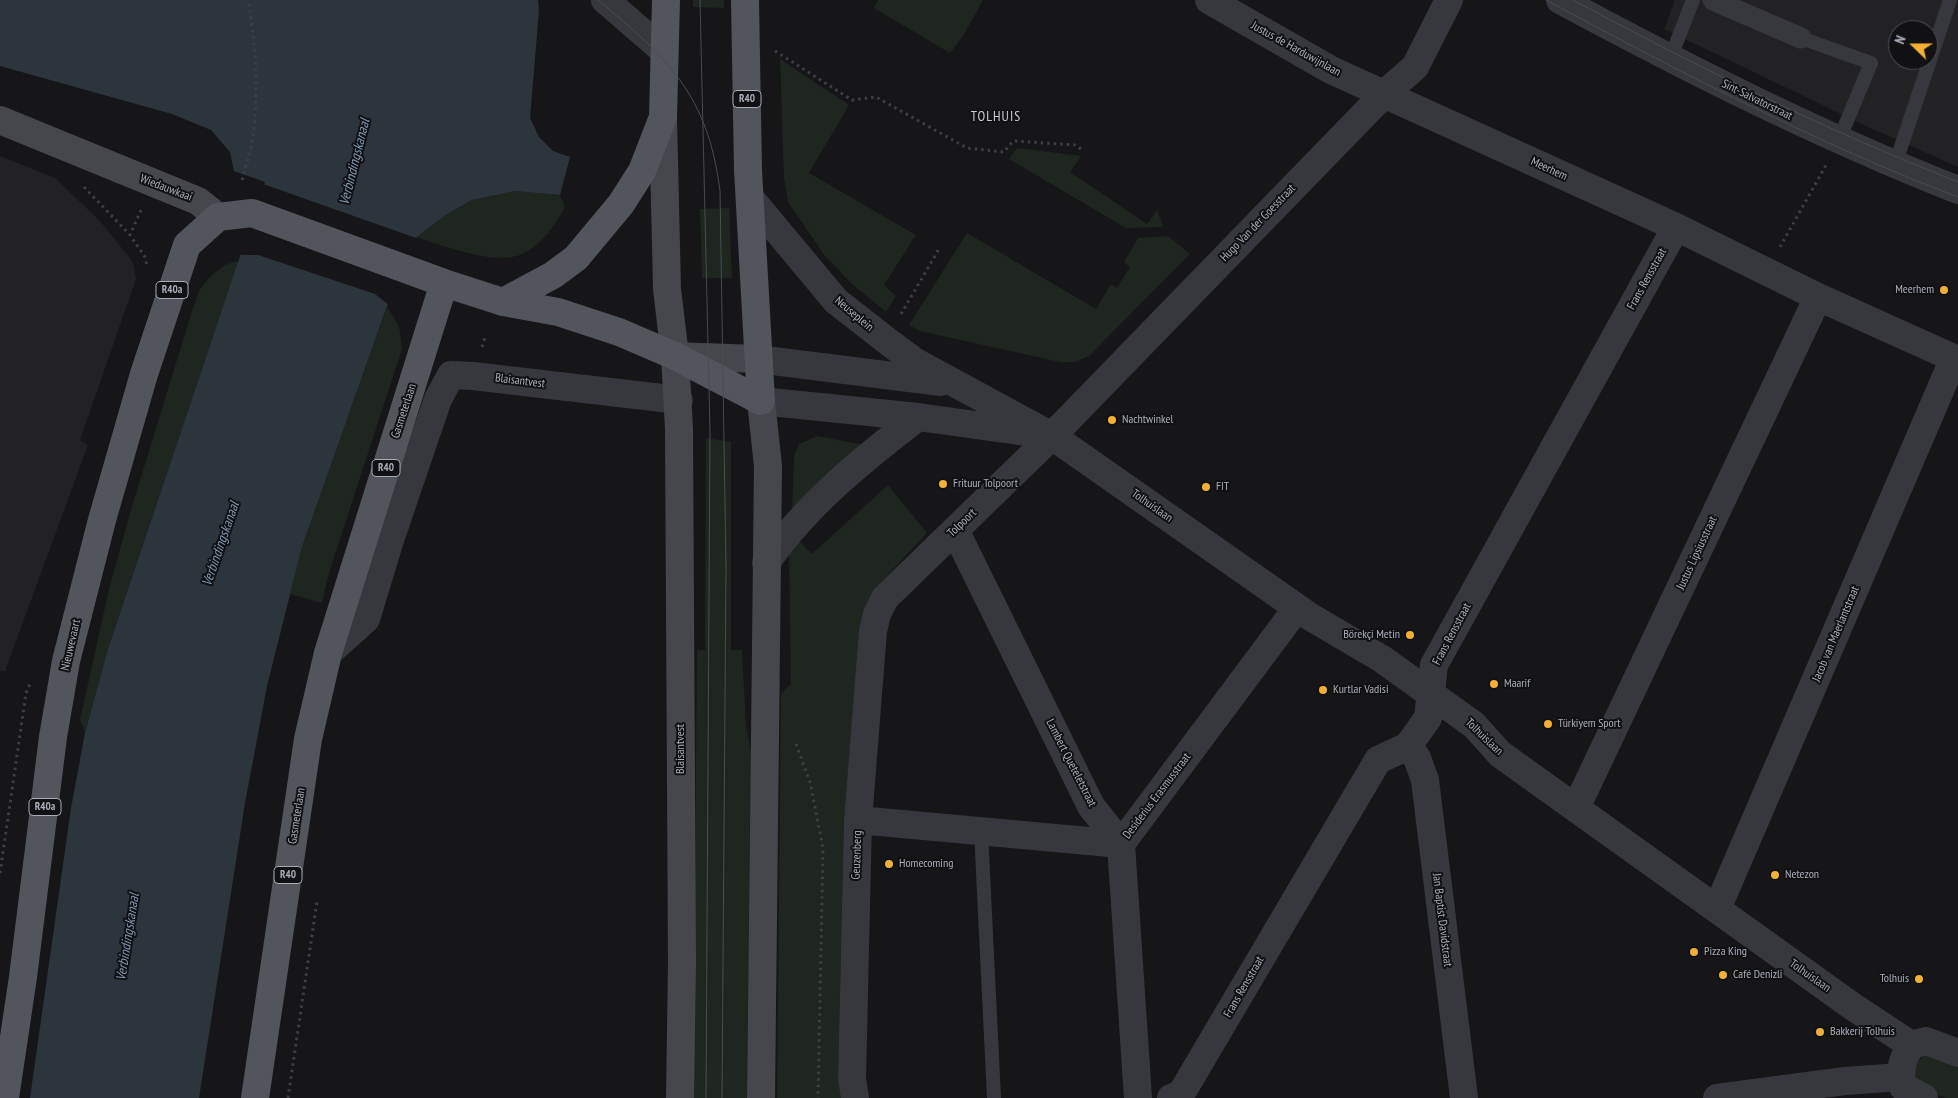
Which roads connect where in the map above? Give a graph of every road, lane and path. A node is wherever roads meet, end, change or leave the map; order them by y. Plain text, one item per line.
1 (248, 0) edge
2 (605, 0) edge
3 (666, 0) edge
4 (745, 0) edge
5 (1209, 0) edge
6 (1449, 0) edge
7 (1560, 0) edge
8 (1692, 0) edge
9 (1713, 0) edge
10 (1950, 0) edge
11 (746, 33) junction
12 (1801, 38) joint
13 (664, 51) junction
14 (1670, 59) junction
15 (1385, 93) junction
16 (663, 117) junction
17 (0, 120) edge
18 (1839, 140) junction
19 (1084, 151) dead end
20 (1895, 165) junction
21 (242, 180) dead end
22 (1958, 190) edge
23 (751, 199) junction
24 (218, 217) junction
25 (1676, 227) junction
26 (939, 249) dead end
27 (1766, 271) junction
28 (444, 284) junction
29 (1818, 297) junction
30 (503, 302) junction
31 (886, 340) junction
32 (675, 356) junction
33 (757, 359) junction
34 (1956, 359) edge
35 (957, 384) junction
36 (679, 400) junction
37 (761, 401) junction
38 (918, 417) junction
39 (1052, 436) junction
40 (955, 530) junction
41 (766, 563) junction
42 (1297, 608) junction
43 (877, 614) joint
44 (328, 653) junction
45 (1430, 693) junction
46 (794, 741) dead end
47 (1408, 746) junction
48 (1576, 808) junction
49 (858, 820) junction
50 (981, 831) junction
51 (1121, 844) junction
52 (318, 894) dead end
53 (1717, 909) junction
54 (1911, 1045) junction
55 (1958, 1052) edge
56 (1901, 1077) junction
57 (5, 1098) edge
58 (255, 1098) edge
59 (288, 1098) edge
60 (680, 1098) edge
61 (761, 1098) edge
62 (818, 1098) edge
63 (855, 1098) edge
64 (994, 1098) edge
65 (1138, 1098) edge
66 (1171, 1098) edge
67 (1464, 1098) edge
68 (1717, 1098) edge
69 (1924, 1098) edge

1 - 21 path
2 - 13 street
3 - 13 main road
4 - 11 main road, R40
5 - 15 street, Justus de Harduwijnlaan
6 - 15 street, Hugo Van der Goesstraat
7 - 14 street, Sint-Salvatorstraat
8 - 14 lane
9 - 12 street
10 - 20 lane
11 - 19 path
11 - 23 main road, R40
12 - 18 lane
13 - 16 main road
14 - 18 street, Sint-Salvatorstraat
15 - 25 street, Meerhem
15 - 39 street, Hugo Van der Goesstraat
16 - 30 main road
16 - 32 main road
17 - 24 main road, Wiedauwkaai
18 - 20 street, Sint-Salvatorstraat
18 - 27 path
20 - 22 street, Sint-Salvatorstraat
23 - 31 street, Neuseplein
23 - 33 main road, R40
24 - 28 main road
24 - 57 main road, Nieuwevaart / R40a
25 - 27 street, Meerhem
25 - 45 street, Frans Rensstraat
26 - 31 path
27 - 29 street, Meerhem
28 - 30 main road, Neuseplein
28 - 44 main road, Gasmeterlaan / R40
29 - 34 street, Meerhem
29 - 48 street, Justus Lipsiusstraat
30 - 32 main road, Neuseplein
31 - 35 street, Neuseplein
32 - 33 main road, Neuseplein
32 - 36 main road, Blaisantvest
32 - 37 main road, Neuseplein
33 - 35 street, Neuseplein
33 - 37 main road
34 - 53 street, Jacob van Maerlantstraat
35 - 39 street, Neuseplein
36 - 44 street, Blaisantvest
36 - 60 main road, Blaisantvest
37 - 38 street, Neuseplein
37 - 41 main road
38 - 39 street, Neuseplein
38 - 41 street
39 - 40 street, Tolpoort
39 - 42 street, Tolhuislaan
40 - 43 street, Tolpoort
40 - 51 street, Lambert Queteletstraat
41 - 61 main road
42 - 45 street, Tolhuislaan
42 - 51 street, Desiderius Erasmusstraat
43 - 49 street, Geuzenberg
44 - 58 main road, Gasmeterlaan / R40
45 - 47 street, Frans Rensstraat
45 - 48 street, Tolhuislaan
46 - 62 path
47 - 66 street, Frans Rensstraat
47 - 67 street, Jan Baptist Davidstraat
48 - 53 street, Tolhuislaan
49 - 50 street, Desiderius Erasmusstraat
49 - 63 street, Geuzenberg
50 - 51 street, Desiderius Erasmusstraat
50 - 64 lane
51 - 65 street
52 - 59 path
53 - 54 street, Tolhuislaan
54 - 55 street
54 - 56 street
56 - 68 street
56 - 69 street

